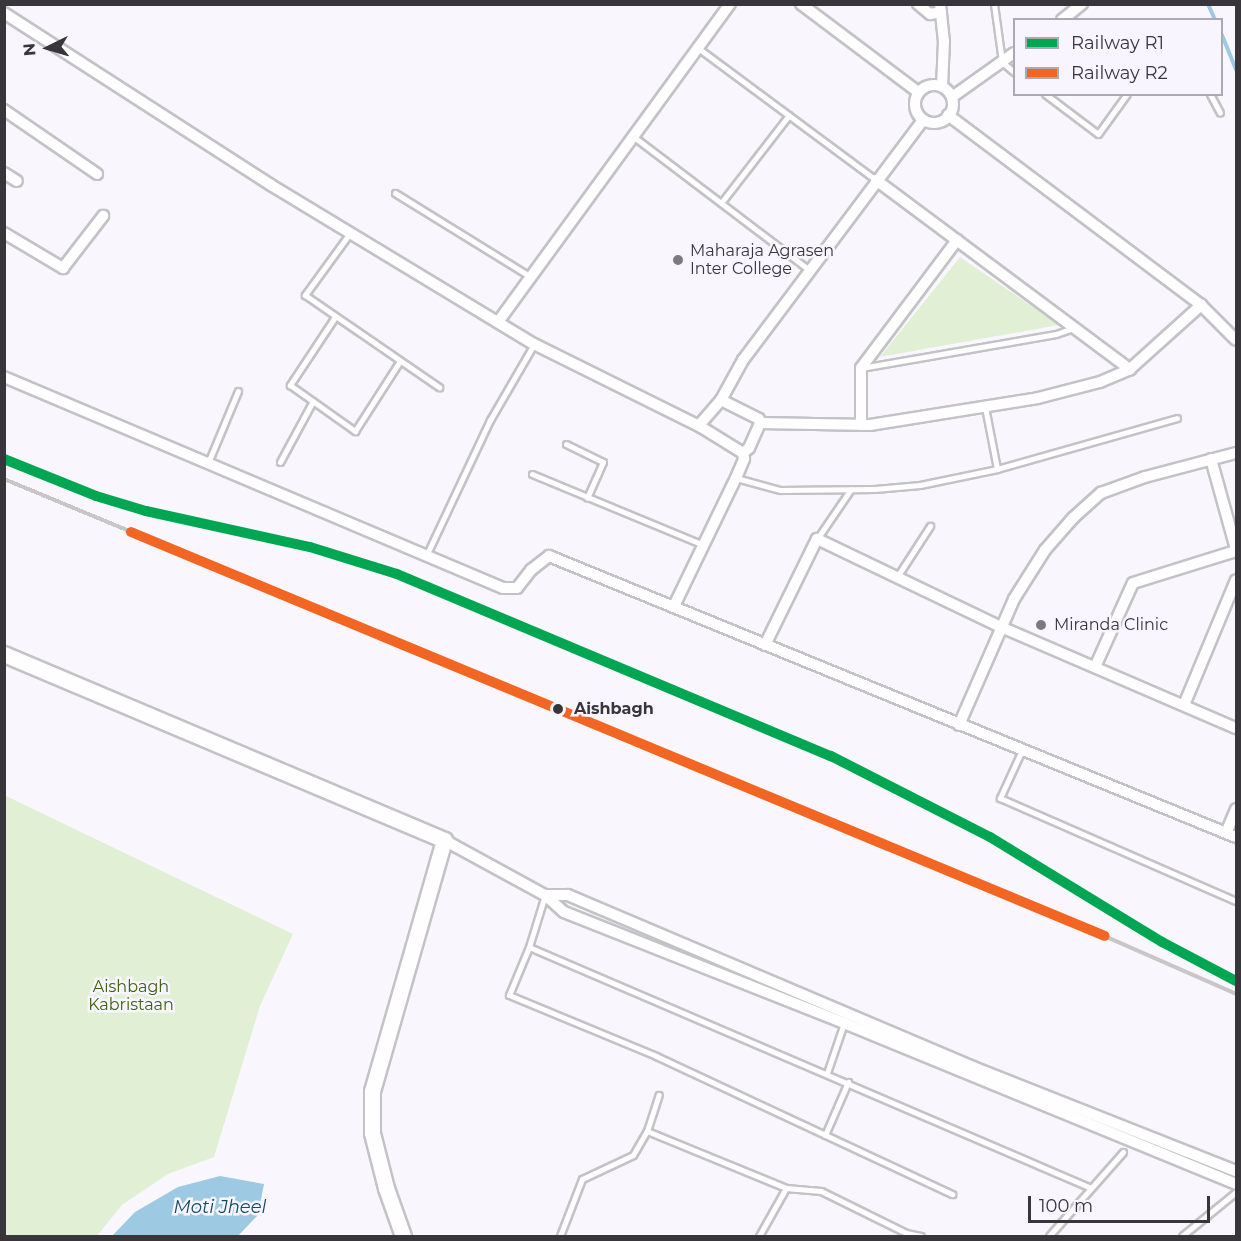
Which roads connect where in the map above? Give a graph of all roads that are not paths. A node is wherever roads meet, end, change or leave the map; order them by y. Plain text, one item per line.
1 (730, 4) edge
2 (801, 4) edge
3 (918, 4) edge
4 (994, 4) edge
5 (1082, 4) edge
6 (940, 8) edge
7 (4, 13) edge
8 (1064, 18) edge
9 (698, 48) junction
10 (1013, 54) edge
11 (1002, 62) junction
12 (1013, 71) edge
13 (942, 86) junction
14 (918, 92) junction
15 (1048, 96) edge
16 (1126, 96) edge
17 (1211, 96) edge
18 (952, 97) junction
19 (4, 110) edge
20 (1220, 113) dead end
21 (789, 115) junction
22 (948, 116) junction
23 (923, 120) junction
24 (633, 136) junction
25 (4, 173) edge
26 (97, 174) dead end
27 (876, 180) junction
28 (17, 181) dead end
29 (395, 194) dead end
30 (721, 203) junction
31 (102, 216) dead end
32 (4, 233) edge
33 (350, 233) junction
34 (957, 240) junction
35 (810, 270) junction
36 (531, 277) junction
37 (1201, 305) junction
38 (335, 317) junction
39 (498, 322) junction
40 (1075, 328) junction
41 (1236, 340) edge
42 (534, 344) junction
43 (400, 361) junction
44 (861, 368) junction
45 (1130, 369) junction
46 (4, 377) edge
47 (439, 387) dead end
48 (238, 391) dead end
49 (721, 400) junction
50 (313, 401) junction
51 (985, 406) junction
52 (1177, 418) dead end
53 (760, 423) junction
54 (861, 425) junction
55 (701, 428) junction
56 (566, 444) dead end
57 (743, 453) junction
58 (1236, 453) edge
59 (1211, 459) junction
60 (280, 462) dead end
61 (208, 463) junction
62 (997, 470) junction
63 (532, 474) dead end
64 (736, 478) junction
65 (851, 489) junction
66 (587, 498) junction
67 (930, 526) dead end
68 (817, 539) junction
69 (704, 545) junction
70 (1236, 550) edge
71 (426, 556) junction
72 (897, 577) junction
73 (1236, 580) edge
74 (674, 606) junction
75 (1001, 627) junction
76 (765, 645) junction
77 (4, 654) edge
78 (1095, 666) junction
79 (1184, 705) junction
80 (959, 725) junction
81 (1236, 728) edge
82 (1022, 750) junction
83 (1236, 809) edge
84 (1231, 835) edge
85 (444, 840) junction
86 (545, 895) junction
87 (1236, 901) edge
88 (529, 947) junction
89 (844, 1023) junction
90 (827, 1073) junction
91 (848, 1082) junction
92 (659, 1095) dead end
93 (647, 1131) junction
94 (825, 1135) junction
95 (1123, 1152) dead end
96 (1236, 1171) edge
97 (1236, 1184) edge
98 (786, 1188) junction
99 (1091, 1188) junction
100 (1236, 1192) edge
101 (952, 1194) dead end
102 (404, 1236) edge
103 (560, 1236) edge
104 (759, 1236) edge
105 (921, 1236) edge
106 (1049, 1236) edge
107 (1182, 1236) edge

1 - 9 street
2 - 14 street
3 - 6 street
4 - 11 lane
5 - 8 street
6 - 13 street
7 - 33 street
9 - 21 lane
9 - 24 street
10 - 11 street
11 - 12 lane
11 - 18 street
13 - 14 street
13 - 18 street
14 - 23 street
15 - 16 lane
17 - 20 lane
18 - 22 street
19 - 26 street
21 - 27 lane
21 - 30 lane
22 - 23 street
22 - 37 street
23 - 27 street
24 - 30 lane
24 - 36 street
25 - 28 street
27 - 34 street
27 - 35 street
29 - 36 lane
30 - 35 lane
31 - 32 street
33 - 38 lane
33 - 39 street
34 - 40 street
34 - 44 street
35 - 49 street
36 - 39 street
37 - 41 street
37 - 45 street
38 - 43 lane
38 - 50 lane
39 - 42 street
40 - 44 lane
40 - 45 street
42 - 55 street
42 - 71 lane
43 - 47 lane
43 - 50 lane
44 - 54 street
45 - 51 street
46 - 61 street
48 - 61 lane
49 - 53 street
49 - 55 street
50 - 60 lane
51 - 54 street
51 - 62 lane
52 - 62 lane
53 - 54 street
53 - 57 street
55 - 57 street
56 - 66 lane
57 - 64 street
58 - 59 street
59 - 70 street
59 - 75 street
61 - 71 street
62 - 65 lane
63 - 66 lane
64 - 65 lane
64 - 69 street
65 - 68 lane
66 - 69 lane
67 - 72 lane
68 - 72 street
68 - 76 street
69 - 74 street
70 - 78 street
71 - 74 street
72 - 75 street
73 - 79 street
74 - 76 street
75 - 78 street
75 - 80 street
76 - 80 street
77 - 85 street
78 - 79 street
79 - 81 street
80 - 82 street
82 - 84 street
82 - 87 lane
83 - 84 street
85 - 86 street
85 - 102 street
86 - 88 lane
86 - 89 street
86 - 96 street
88 - 90 lane
88 - 94 lane
89 - 90 lane
89 - 97 street
90 - 91 lane
91 - 94 lane
91 - 99 lane
92 - 93 lane
93 - 98 lane
93 - 103 lane
94 - 101 lane
95 - 99 lane
98 - 104 lane
98 - 105 lane
99 - 106 lane
100 - 107 lane

